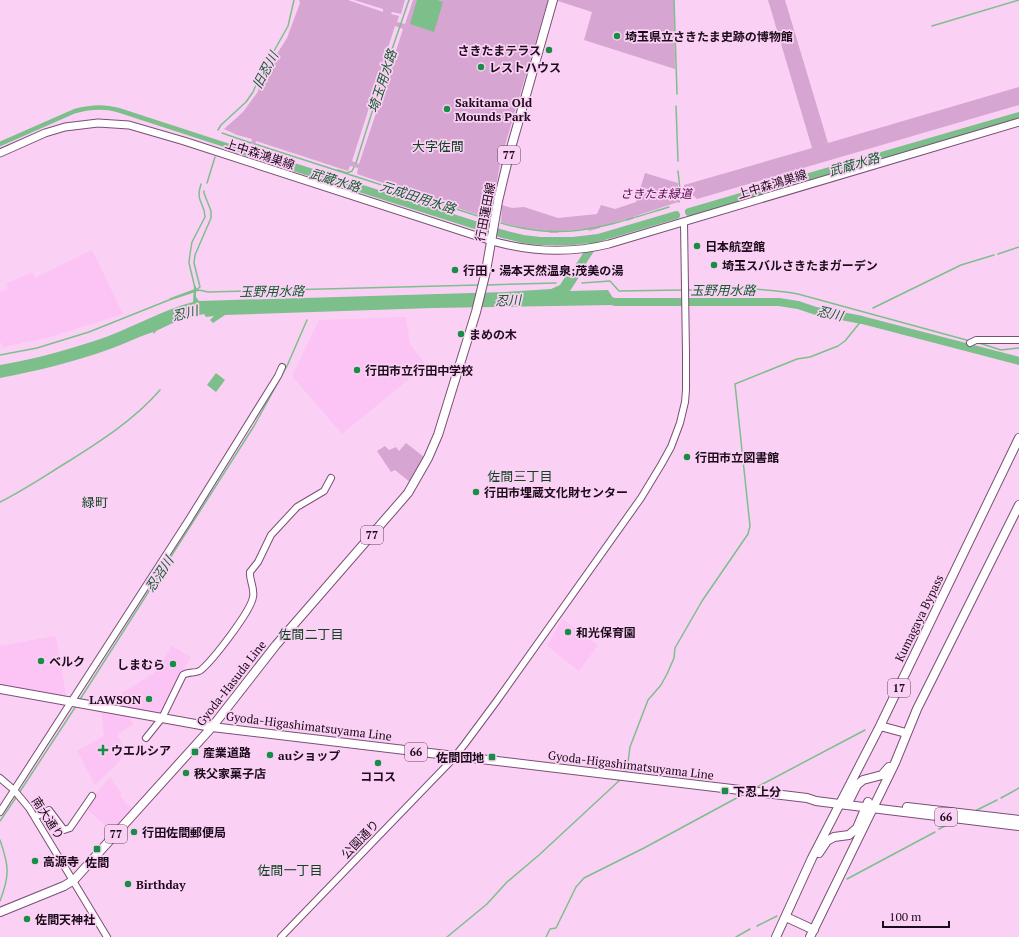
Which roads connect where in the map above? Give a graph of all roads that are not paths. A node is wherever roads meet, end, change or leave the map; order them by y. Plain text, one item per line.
1 (553, 0) edge
2 (1019, 122) edge
3 (0, 153) edge
4 (684, 223) junction
5 (492, 238) junction
6 (476, 312) joint
7 (1019, 340) edge
8 (970, 343) dead end
9 (282, 367) dead end
10 (1019, 438) edge
11 (331, 478) dead end
12 (1019, 505) edge
13 (0, 689) edge
14 (72, 701) junction
15 (162, 718) junction
16 (880, 726) junction
17 (212, 727) junction
18 (906, 733) junction
19 (146, 738) dead end
20 (455, 756) junction
21 (895, 763) junction
22 (0, 778) edge
23 (14, 790) junction
24 (92, 796) dead end
25 (844, 802) junction
26 (871, 805) junction
27 (0, 812) edge
28 (35, 817) junction
29 (1019, 820) edge
30 (1019, 826) edge
31 (812, 858) junction
32 (74, 880) junction
33 (0, 912) edge
34 (786, 917) junction
35 (812, 933) edge
36 (107, 937) edge
37 (281, 937) edge
38 (776, 937) edge

1 - 5 main road, 行田蓮田線 / 77
2 - 4 main road, 上中森鴻巣線
3 - 5 main road, 上中森鴻巣線
4 - 5 main road, 上中森鴻巣線
4 - 20 street, 公園通り
5 - 6 main road, 行田蓮田線 / 77
6 - 17 main road, Gyoda-Hasuda Line / 77
7 - 8 street
9 - 14 street
10 - 16 main road, Kumagaya Bypass / 17
11 - 15 street
12 - 18 main road, 17
13 - 14 main road, Gyoda-Higashimatsuyama Line / 66
14 - 15 main road, Gyoda-Higashimatsuyama Line / 66
14 - 23 street
15 - 17 main road, Gyoda-Higashimatsuyama Line / 66
15 - 19 street
16 - 18 main road
16 - 25 main road, Kumagaya Bypass / 17
17 - 20 main road, Gyoda-Higashimatsuyama Line / 66
17 - 32 main road, Gyoda-Hasuda Line / 77
18 - 21 main road, 17
20 - 25 main road, Gyoda-Higashimatsuyama Line / 66
20 - 37 street, 公園通り
21 - 25 main road, 17
21 - 26 main road, 17
22 - 23 street, 南大通り
23 - 27 street
23 - 28 street, 南大通り
24 - 28 street
25 - 26 main road, Gyoda-Higashimatsuyama Line / 66
25 - 31 main road, Kumagaya Bypass / 17
26 - 29 main road, Gyoda-Higashimatsuyama Line / 66
26 - 30 main road, Gyoda-Higashimatsuyama Line / 66
26 - 31 main road, 17
26 - 35 main road, 17
28 - 32 street, 南大通り
31 - 34 main road, Kumagaya Bypass / 17
32 - 33 main road, Gyoda-Hasuda Line / 77
32 - 36 street, 南大通り
34 - 35 main road, 17
34 - 38 main road, Kumagaya Bypass / 17

